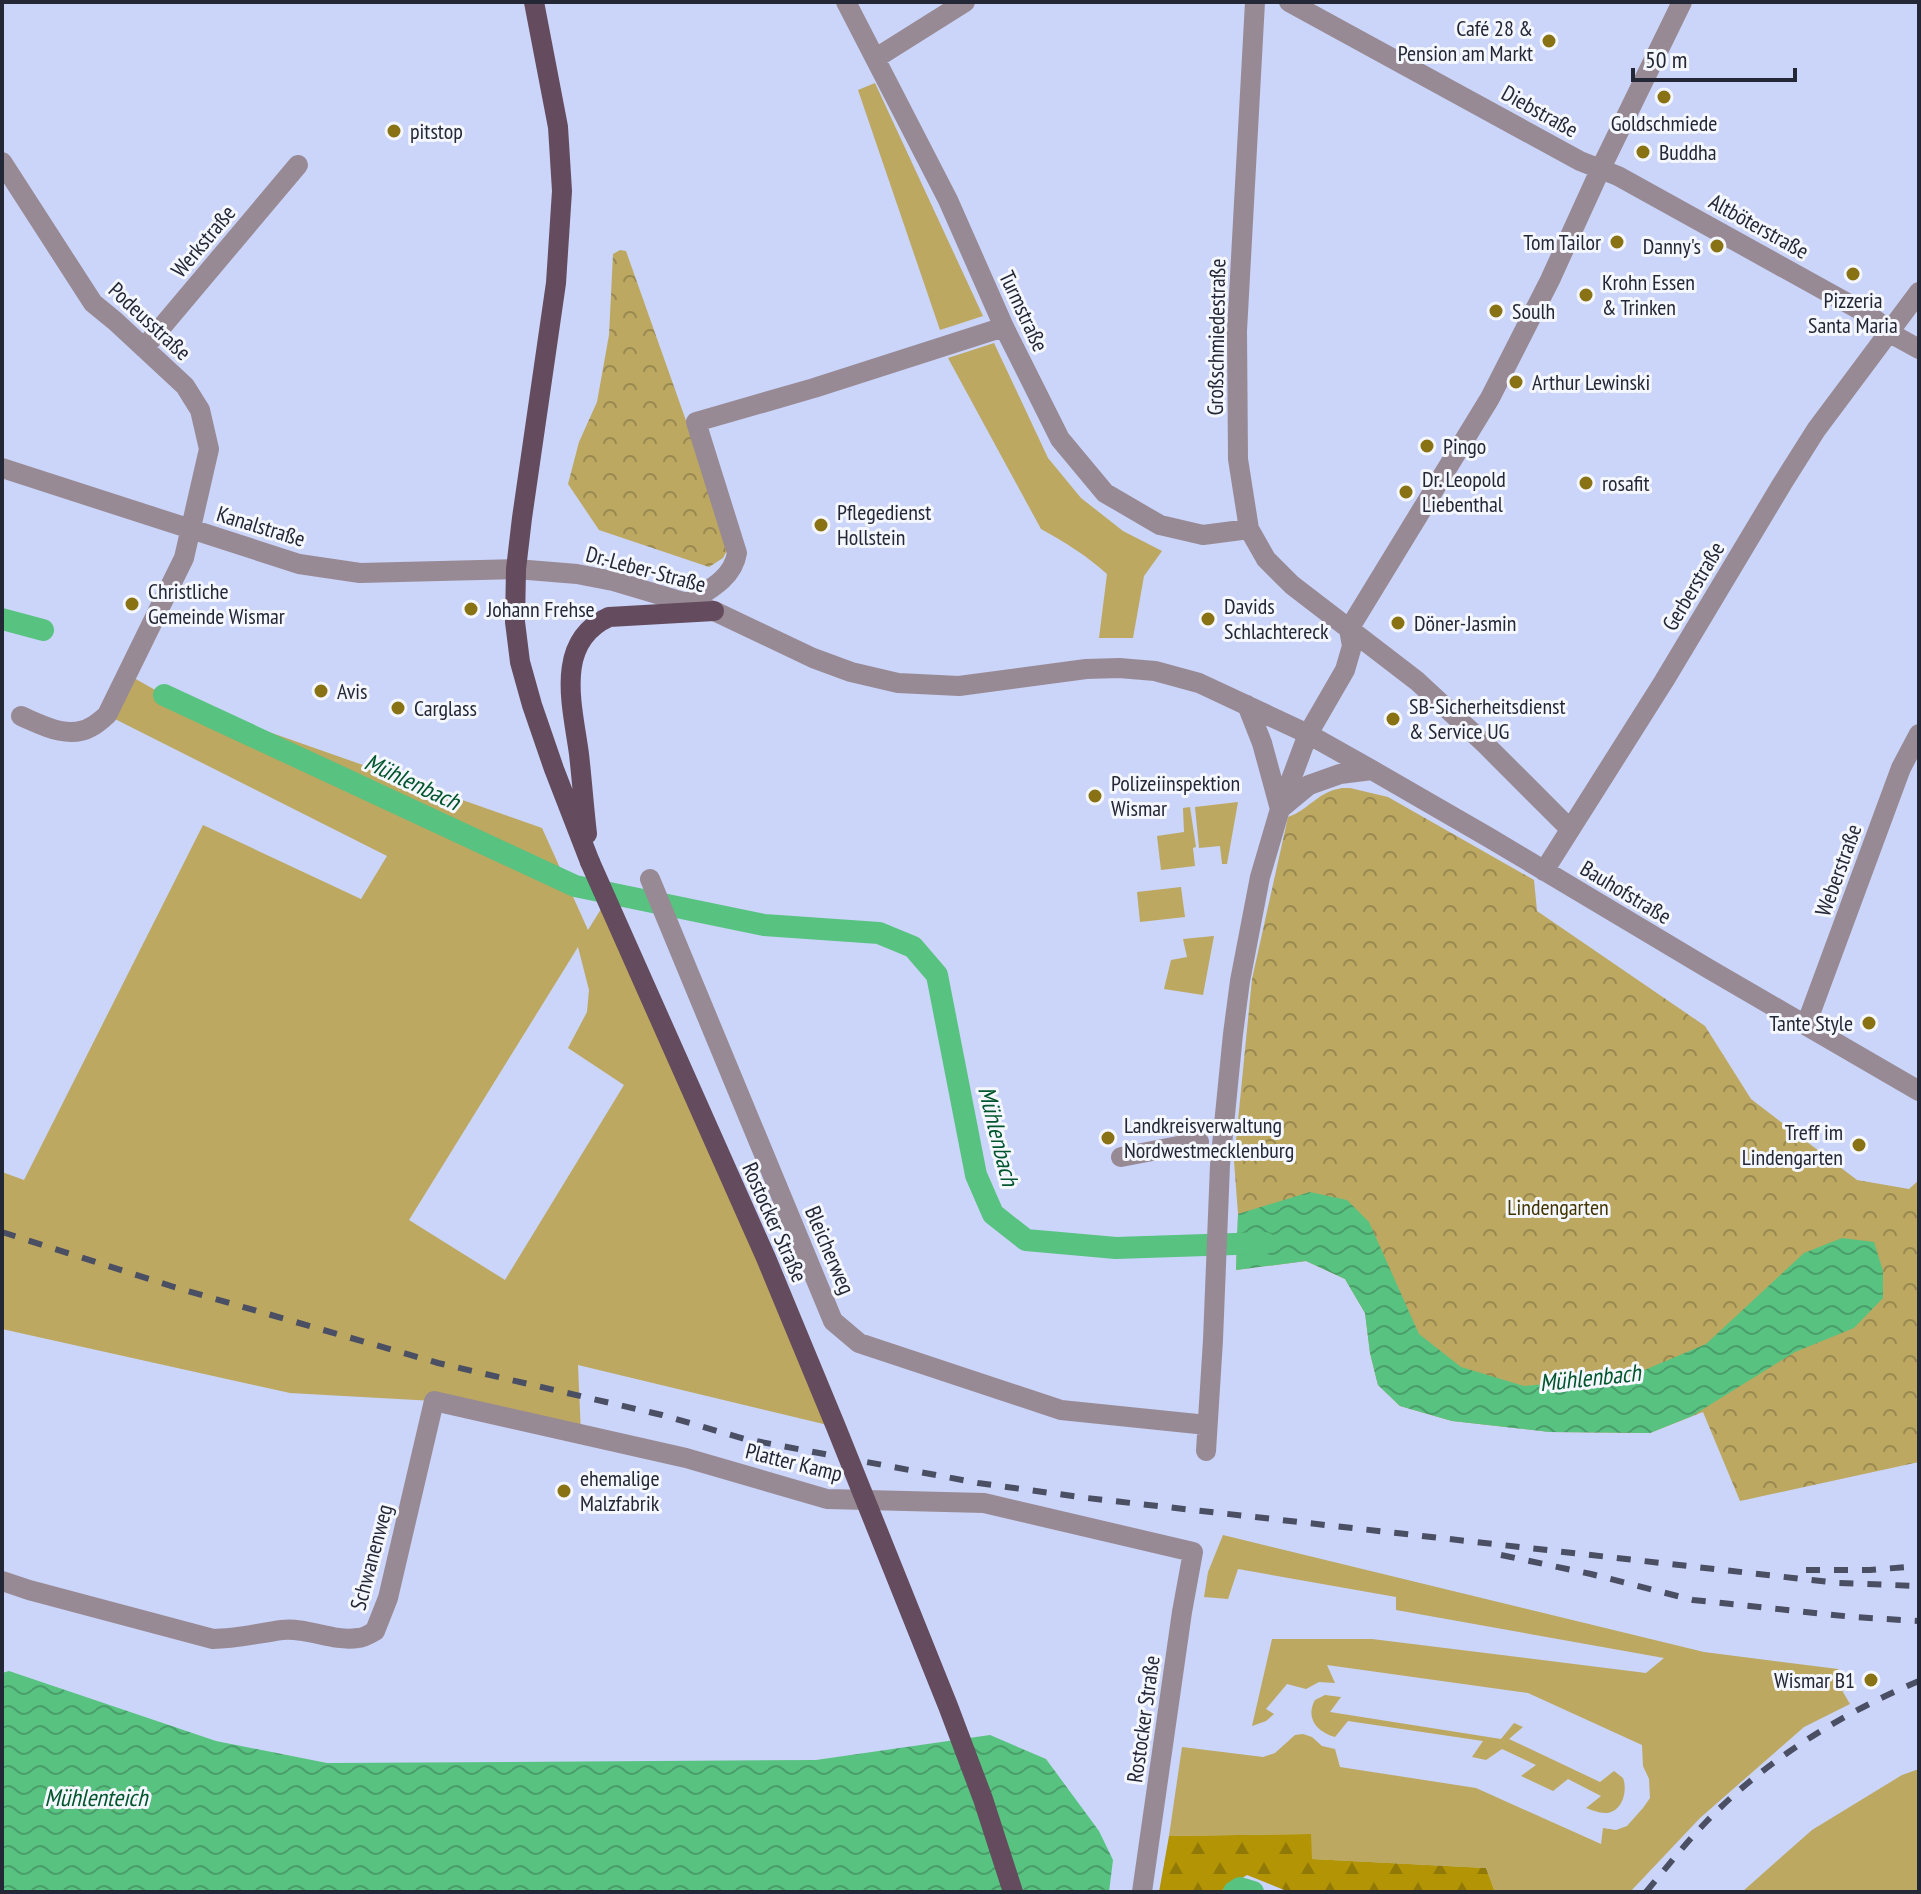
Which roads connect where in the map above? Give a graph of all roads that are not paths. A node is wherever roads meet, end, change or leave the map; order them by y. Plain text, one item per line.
1 (534, 2) edge
2 (846, 2) edge
3 (965, 2) edge
4 (1255, 2) edge
5 (1289, 2) edge
6 (1682, 2) edge
7 (876, 58) junction
8 (2, 162) edge
9 (298, 165) dead end
10 (1601, 168) junction
11 (1919, 292) edge
12 (1004, 327) junction
13 (1891, 330) junction
14 (144, 348) junction
15 (1919, 349) edge
16 (2, 468) edge
17 (1249, 529) junction
18 (191, 530) junction
19 (516, 569) junction
20 (690, 602) junction
21 (714, 611) junction
22 (1349, 629) junction
23 (1247, 705) junction
24 (21, 716) dead end
25 (1308, 734) junction
26 (1919, 734) edge
27 (1372, 770) junction
28 (1280, 809) junction
29 (1570, 829) junction
30 (590, 862) junction
31 (1544, 871) junction
32 (650, 879) dead end
33 (1806, 1025) junction
34 (1919, 1091) edge
35 (1199, 1142) dead end
36 (1121, 1157) dead end
37 (434, 1401) joint
38 (1207, 1425) junction
39 (1206, 1451) dead end
40 (1193, 1552) joint
41 (2, 1581) edge
42 (1013, 1892) edge
43 (1142, 1892) edge

1 - 19 main road
2 - 7 street, Turmstraße
3 - 7 street
4 - 17 street, Großschmiedestraße
5 - 10 street, Diebstraße
6 - 10 street
7 - 12 street, Turmstraße
8 - 14 street, Podeusstraße
9 - 14 street, Werkstraße
10 - 13 street, Altböterstraße
10 - 22 street
11 - 13 street, Gerberstraße
12 - 17 street, Turmstraße
12 - 20 street
13 - 15 street, Altböterstraße
13 - 29 street, Gerberstraße
14 - 18 street, Podeusstraße
16 - 18 street, Kanalstraße
17 - 22 street, Großschmiedestraße
18 - 19 street, Kanalstraße
18 - 24 street, Podeusstraße
19 - 20 street, Dr.-Leber-Straße
19 - 30 main road, Rostocker Straße
20 - 21 street, Dr.-Leber-Straße
21 - 23 street, Dr.-Leber-Straße
21 - 30 main road
22 - 25 street
22 - 29 street, Bauhofstraße
23 - 25 street, Dr.-Leber-Straße
23 - 28 street
25 - 27 street, Bauhofstraße
25 - 28 street
26 - 33 street, Weberstraße
27 - 28 street
27 - 31 street, Bauhofstraße
28 - 38 street
29 - 31 street, Gerberstraße
30 - 42 main road, Rostocker Straße, bridge
31 - 33 street, Bauhofstraße
32 - 38 street, Bleicherweg
33 - 34 street, Bauhofstraße
35 - 36 street
37 - 40 street, Platter Kamp
37 - 41 street, Schwanenweg
38 - 39 street
40 - 43 street, Rostocker Straße

